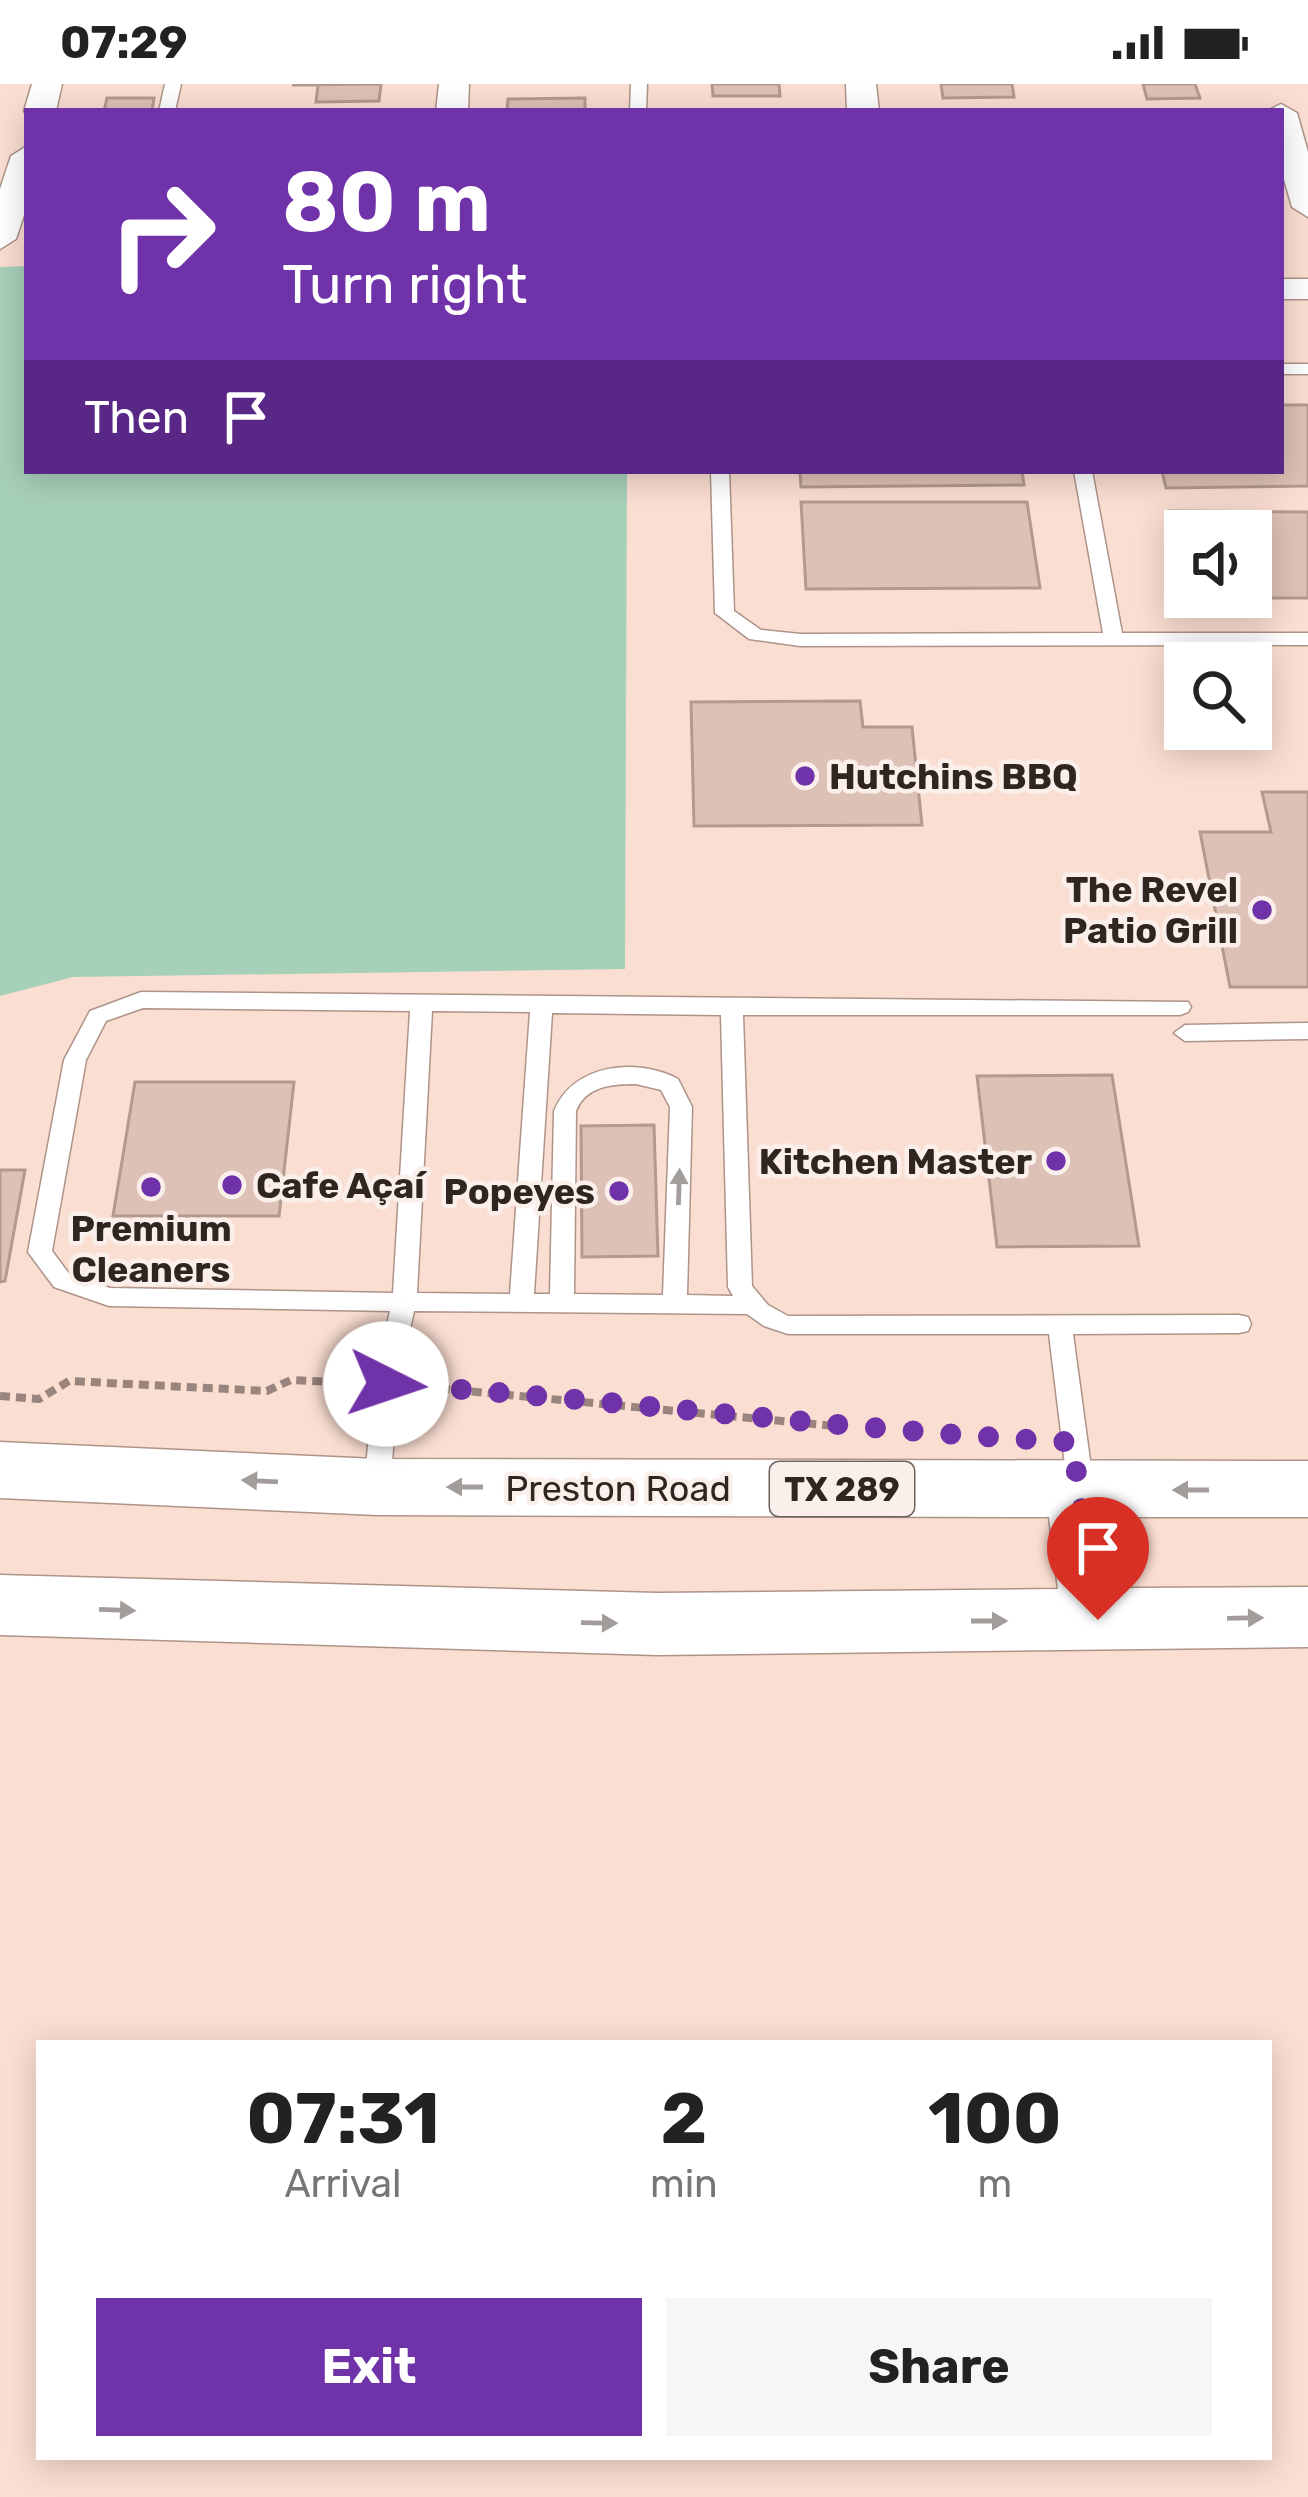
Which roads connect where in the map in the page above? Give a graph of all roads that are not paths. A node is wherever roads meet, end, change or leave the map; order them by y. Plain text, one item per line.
1 (1284, 123) edge
2 (24, 164) edge
3 (1308, 207) edge
4 (0, 239) edge
5 (720, 474) edge
6 (1084, 474) edge
7 (1308, 639) edge
8 (1114, 640) junction
9 (421, 1003) junction
10 (542, 1005) junction
11 (732, 1007) junction
12 (1180, 1007) dead end
13 (1308, 1031) edge
14 (1185, 1033) dead end
15 (404, 1302) junction
16 (521, 1303) junction
17 (562, 1303) junction
18 (675, 1304) junction
19 (750, 1305) junction
20 (1239, 1324) dead end
21 (1060, 1326) junction
22 (0, 1470) edge
23 (377, 1486) junction
24 (1308, 1489) edge
25 (1082, 1490) junction
26 (0, 1605) edge
27 (1308, 1617) edge
28 (1098, 1620) junction

1 - 3 street
2 - 4 street
5 - 8 lane
6 - 8 lane
7 - 8 lane
9 - 10 lane
9 - 15 lane
9 - 15 lane
10 - 11 lane
10 - 16 lane
11 - 12 lane
11 - 19 lane
13 - 14 lane
15 - 16 lane
15 - 23 lane
16 - 17 lane
17 - 18 lane
18 -> 17 lane
18 - 19 lane
19 - 21 lane
20 - 21 lane
21 - 25 lane
23 -> 22 main road, Preston Road / TX 289
25 -> 23 main road, Preston Road / TX 289
24 -> 25 main road, Preston Road / TX 289
25 - 28 main road
26 -> 28 main road
28 -> 27 main road

